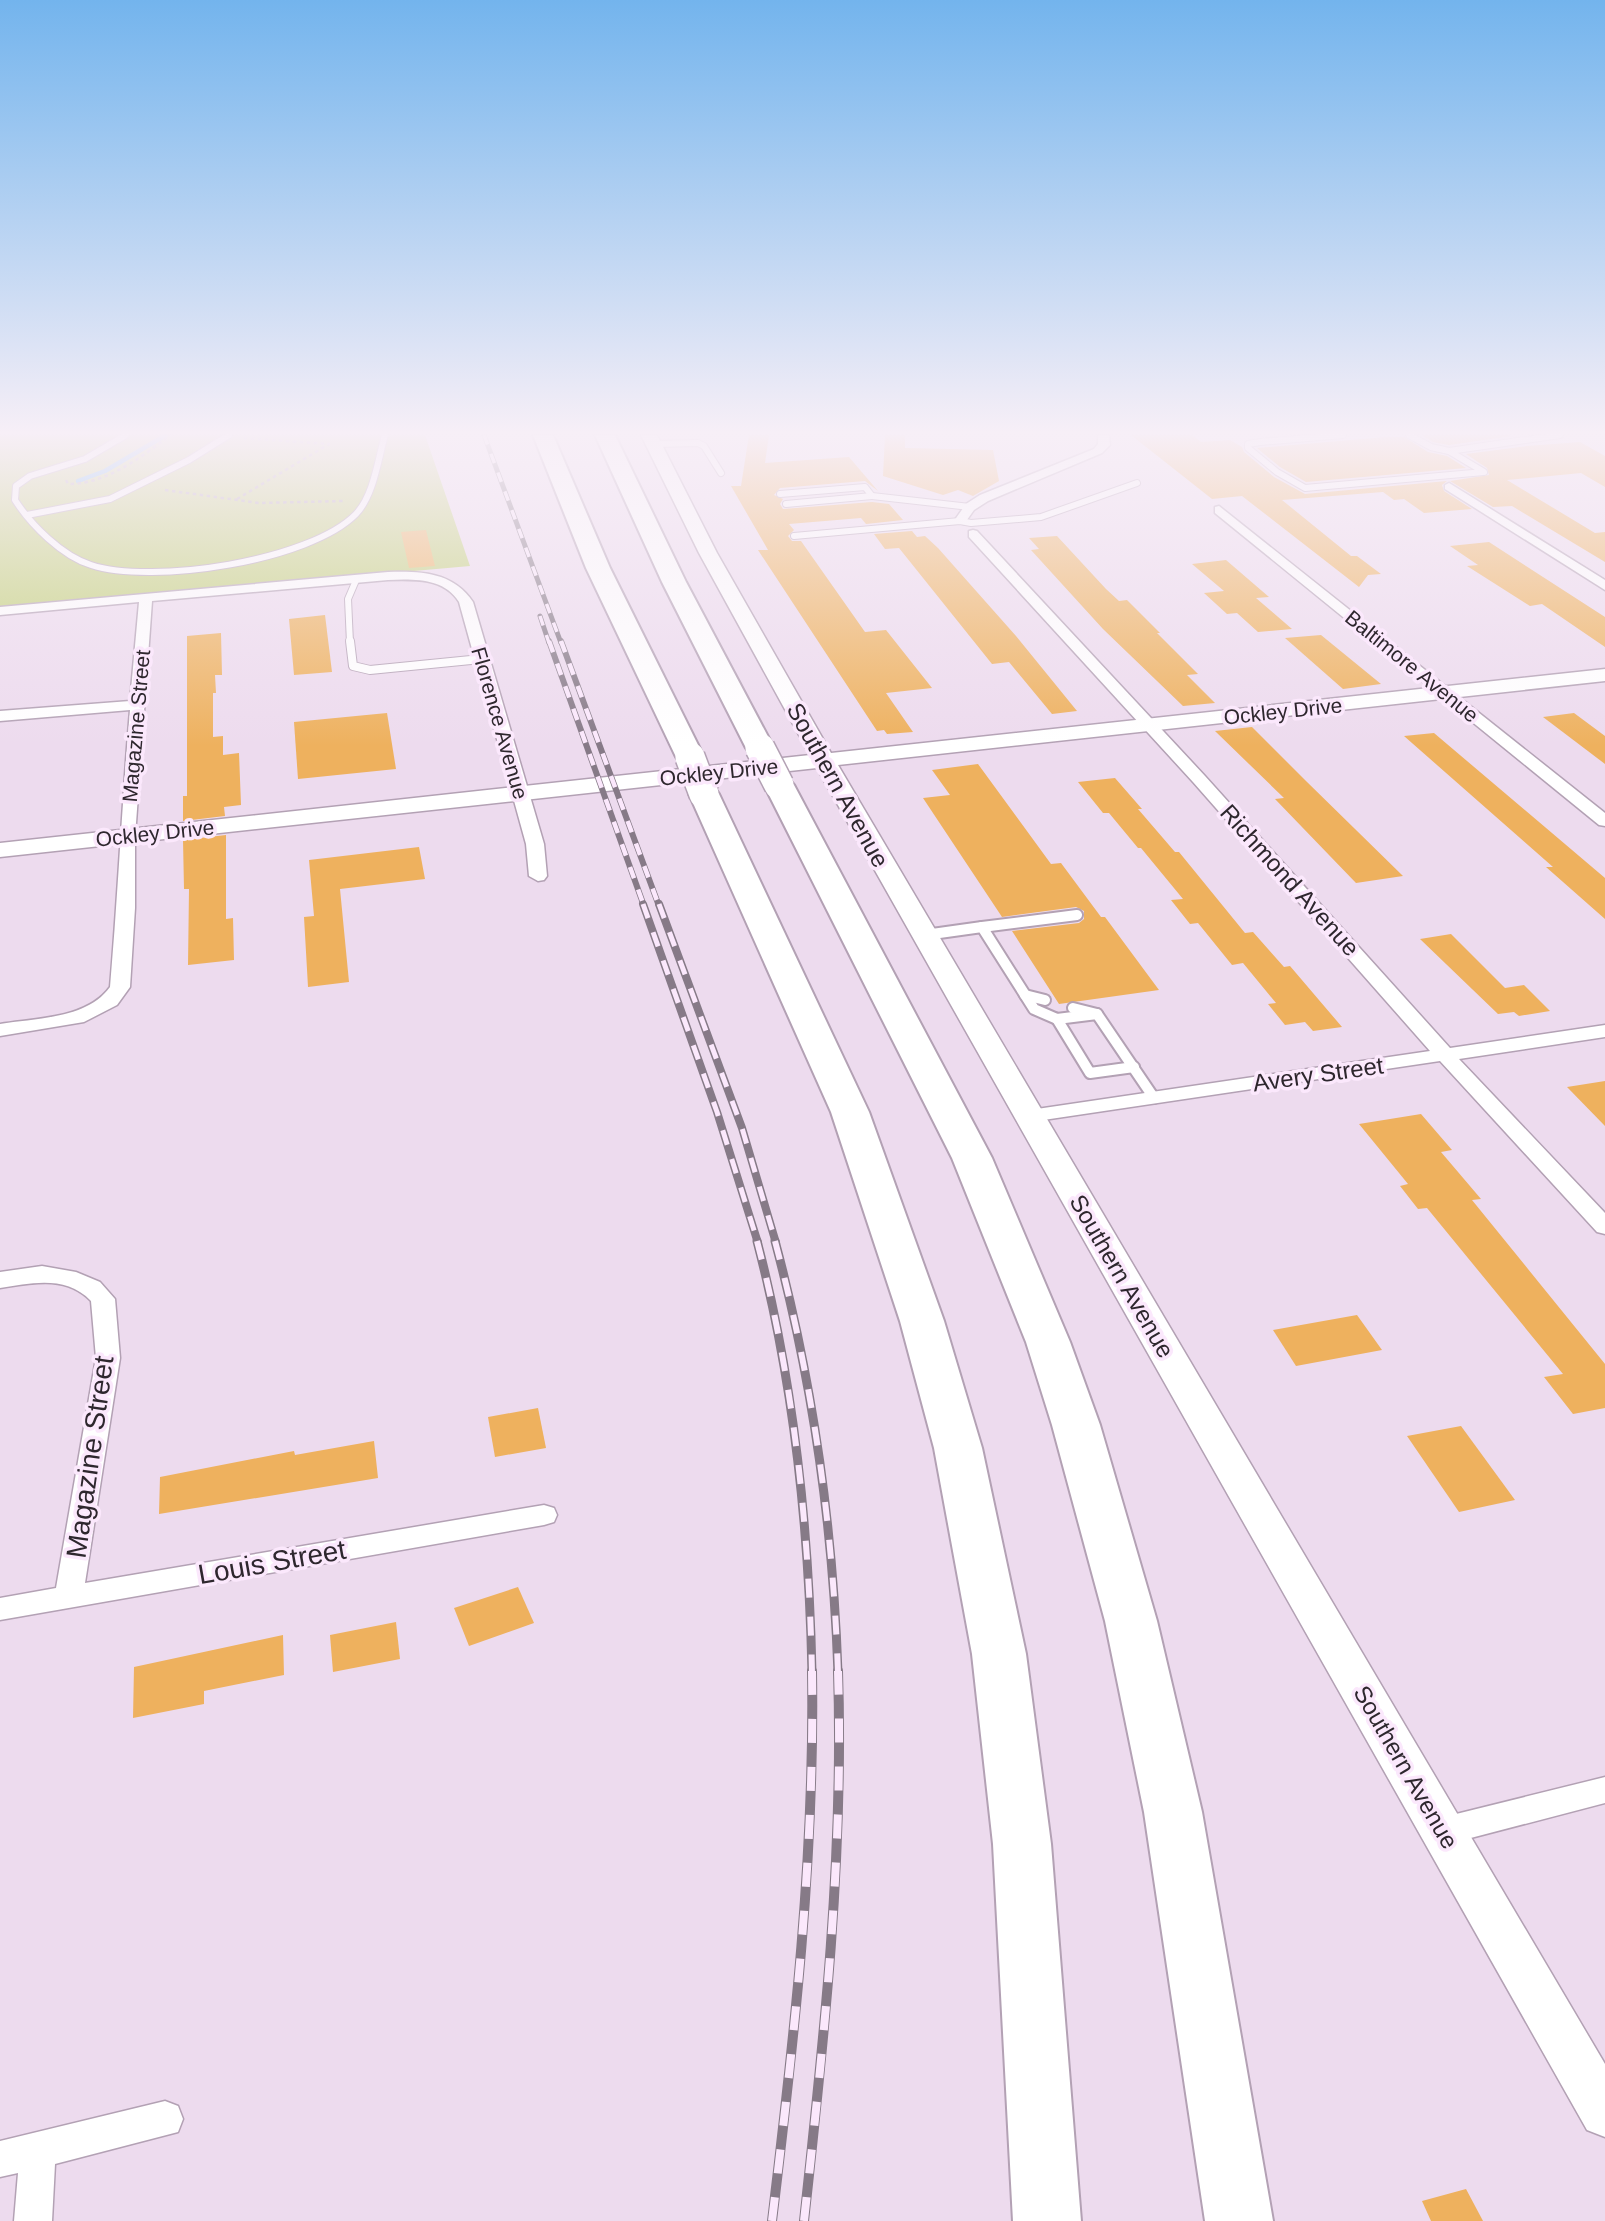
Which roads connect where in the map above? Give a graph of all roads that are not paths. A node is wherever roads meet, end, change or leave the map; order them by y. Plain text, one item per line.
1 (53, 539) edge
2 (313, 539) edge
3 (586, 539) edge
4 (653, 539) edge
5 (701, 539) edge
6 (977, 539) edge
7 (1254, 539) edge
8 (1530, 539) edge
9 (357, 578) junction
10 (1605, 586) edge
11 (146, 598) junction
12 (0, 611) edge
13 (481, 659) junction
14 (1605, 675) edge
15 (1445, 693) junction
16 (138, 705) junction
17 (0, 716) edge
18 (1150, 725) junction
19 (824, 761) junction
20 (519, 793) junction
21 (1605, 821) edge
22 (127, 837) junction
23 (0, 850) edge
24 (538, 876) dead end
25 (1077, 915) dead end
26 (982, 927) junction
27 (925, 934) junction
28 (1025, 995) junction
29 (1045, 1000) dead end
30 (1073, 1008) dead end
31 (1097, 1014) junction
32 (1057, 1019) junction
33 (0, 1030) edge
34 (1605, 1031) edge
35 (1445, 1055) junction
36 (1134, 1067) junction
37 (1154, 1098) junction
38 (1030, 1116) junction
39 (1605, 1227) edge
40 (0, 1280) edge
41 (544, 1515) dead end
42 (69, 1596) junction
43 (0, 1609) edge
44 (1605, 1790) edge
45 (1444, 1831) junction
46 (1605, 2112) edge
47 (165, 2119) dead end
48 (38, 2150) junction
49 (0, 2159) edge
50 (33, 2221) edge
51 (1047, 2221) edge
52 (1239, 2221) edge

1 - 2 lane
3 - 51 highway, bridge
4 - 52 highway
5 - 19 street, Southern Avenue
6 - 18 street, Richmond Avenue
7 - 15 street, Baltimore Avenue
8 - 10 street
9 - 11 street
9 - 13 street, Florence Avenue
9 - 13 lane
11 - 12 street
11 - 16 street, Magazine Street
13 - 20 street, Florence Avenue
14 - 15 street, Ockley Drive
15 - 18 street, Ockley Drive
15 - 21 street, Baltimore Avenue
16 - 17 street
16 - 22 street, Magazine Street
18 - 19 street, Ockley Drive
18 - 35 street, Richmond Avenue
19 - 20 street, Ockley Drive
19 - 27 street, Southern Avenue
20 - 22 street, Ockley Drive
20 - 24 street, Florence Avenue
22 - 23 street, Ockley Drive
22 - 33 street, Magazine Street
25 - 26 lane
26 - 27 lane
26 - 28 lane
27 - 38 street, Southern Avenue
28 - 29 lane
28 - 32 lane
30 - 31 lane
31 - 32 lane
31 - 36 lane
32 - 36 lane
34 - 35 street, Avery Street
35 - 37 street, Avery Street
35 - 39 street, Richmond Avenue
36 - 37 lane
37 - 38 street, Avery Street
38 - 45 street, Southern Avenue
40 - 42 street, Magazine Street
41 - 42 street, Louis Street
42 - 43 street, Louis Street
44 - 45 street
45 - 46 street, Southern Avenue
47 - 48 street
48 - 49 street
48 - 50 street

